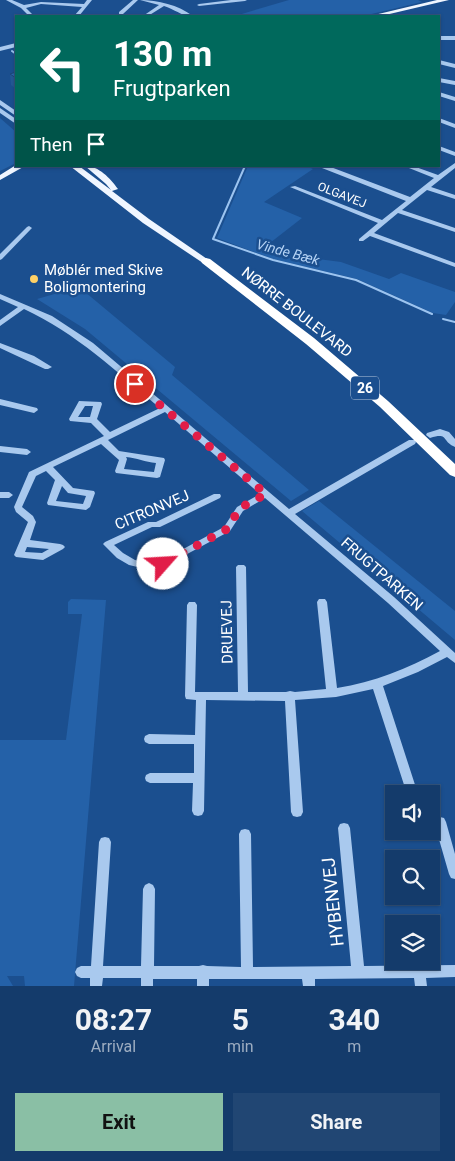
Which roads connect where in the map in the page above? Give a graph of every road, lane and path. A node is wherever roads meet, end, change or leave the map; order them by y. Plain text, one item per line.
1 (8, 0) edge
2 (90, 0) edge
3 (136, 0) edge
4 (142, 0) edge
5 (245, 0) edge
6 (446, 0) edge
7 (200, 2) edge
8 (163, 5) junction
9 (86, 6) junction
10 (24, 7) junction
11 (395, 11) junction
12 (121, 13) dead end
13 (184, 14) edge
14 (30, 15) edge
15 (77, 15) edge
16 (146, 15) edge
17 (377, 15) edge
18 (383, 15) edge
19 (440, 38) edge
20 (455, 38) edge
21 (15, 44) edge
22 (0, 48) edge
23 (440, 62) edge
24 (455, 66) edge
25 (440, 80) edge
26 (455, 83) edge
27 (440, 94) edge
28 (455, 100) edge
29 (0, 102) edge
30 (0, 110) edge
31 (15, 113) edge
32 (440, 120) edge
33 (15, 121) edge
34 (455, 126) edge
35 (440, 148) edge
36 (455, 154) edge
37 (454, 166) edge
38 (19, 167) edge
39 (75, 167) edge
40 (85, 167) edge
41 (91, 167) edge
42 (324, 167) edge
43 (410, 167) edge
44 (0, 178) edge
45 (439, 178) junction
46 (293, 187) dead end
47 (426, 188) junction
48 (114, 189) junction
49 (455, 197) edge
50 (411, 200) junction
51 (398, 210) junction
52 (383, 223) junction
53 (29, 228) dead end
54 (455, 230) edge
55 (369, 234) junction
56 (361, 240) dead end
57 (0, 258) edge
58 (206, 261) junction
59 (455, 264) edge
60 (0, 296) edge
61 (24, 306) junction
62 (0, 324) edge
63 (0, 345) edge
64 (48, 367) dead end
65 (0, 402) edge
66 (165, 409) junction
67 (34, 410) dead end
68 (93, 420) dead end
69 (430, 435) dead end
70 (105, 438) junction
71 (412, 442) dead end
72 (455, 444) edge
73 (0, 449) edge
74 (27, 452) dead end
75 (116, 453) junction
76 (47, 466) junction
77 (455, 472) edge
78 (60, 479) junction
79 (266, 494) junction
80 (217, 496) dead end
81 (288, 514) junction
82 (24, 543) dead end
83 (241, 567) dead end
84 (322, 602) dead end
85 (192, 605) dead end
86 (452, 655) edge
87 (377, 684) junction
88 (332, 693) junction
89 (290, 695) junction
90 (201, 696) junction
91 (243, 696) junction
92 (149, 739) dead end
93 (200, 740) junction
94 (150, 778) dead end
95 (199, 778) junction
96 (410, 785) edge
97 (198, 811) dead end
98 (297, 812) dead end
99 (440, 822) dead end
100 (344, 828) dead end
101 (245, 834) dead end
102 (105, 842) dead end
103 (455, 874) edge
104 (149, 889) dead end
105 (203, 971) junction
106 (247, 971) junction
107 (455, 971) edge
108 (81, 972) dead end
109 (97, 972) junction
110 (148, 972) junction
111 (358, 972) junction
112 (419, 972) junction
113 (308, 980) edge
114 (96, 986) edge
115 (147, 986) edge
116 (203, 986) edge
117 (421, 986) edge

1 - 10 street
2 - 9 street
3 - 12 street
4 - 8 street
5 - 7 street
6 - 11 main road
7 - 13 street
8 - 13 street
8 - 16 street
9 - 10 street
9 - 15 street
10 - 14 street
11 - 17 main road
11 - 18 main road
19 - 20 street
21 - 22 street
23 - 24 street
25 - 26 street
27 - 28 street
29 - 31 street
30 - 33 street
32 - 34 street
35 - 36 street
37 - 45 street, OLGAVEJ
38 - 44 main road
39 - 58 main road, NØRRE BOULEVARD / 26
40 - 48 main road, NØRRE BOULEVARD / 26
41 - 48 main road, 26
42 - 50 street, OLGAVEJ
43 - 45 street
45 - 47 street, OLGAVEJ
46 - 52 street, OLGAVEJ
47 - 49 street
47 - 50 street, OLGAVEJ
48 - 58 main road, NØRRE BOULEVARD / 26
50 - 51 street, OLGAVEJ
51 - 52 street, OLGAVEJ
51 - 54 street
52 - 55 street, OLGAVEJ
53 - 57 street
55 - 56 street, OLGAVEJ
55 - 59 street
58 - 77 highway, NØRRE BOULEVARD / 26
60 - 61 street, FRUGTPARKEN
61 - 62 street
61 - 66 street, FRUGTPARKEN
63 - 64 street
65 - 67 street
66 - 70 street
66 - 79 street, FRUGTPARKEN
68 - 70 street
69 - 72 street
70 - 75 street
70 - 76 street
71 - 81 street
73 - 74 street
75 - 75 street
76 - 78 street
76 - 82 street
78 - 78 street
79 - 80 street, CITRONVEJ
79 - 81 street, FRUGTPARKEN
81 - 86 street, FRUGTPARKEN
83 - 91 street, DRUEVEJ
84 - 88 street
85 - 90 street
86 - 87 street
87 - 88 street
87 - 96 street
88 - 89 street
89 - 91 street
89 - 98 street
90 - 91 street
90 - 93 street
92 - 93 street
93 - 95 street
94 - 95 street
95 - 97 street
99 - 103 street
100 - 111 street, HYBENVEJ
101 - 106 street
102 - 109 street
104 - 110 street
105 - 106 street
105 - 110 street
105 - 116 street
106 - 113 street
107 - 112 street
108 - 109 street
109 - 110 street
109 - 114 street
110 - 115 street
111 - 112 street
111 - 113 street
112 - 117 street

